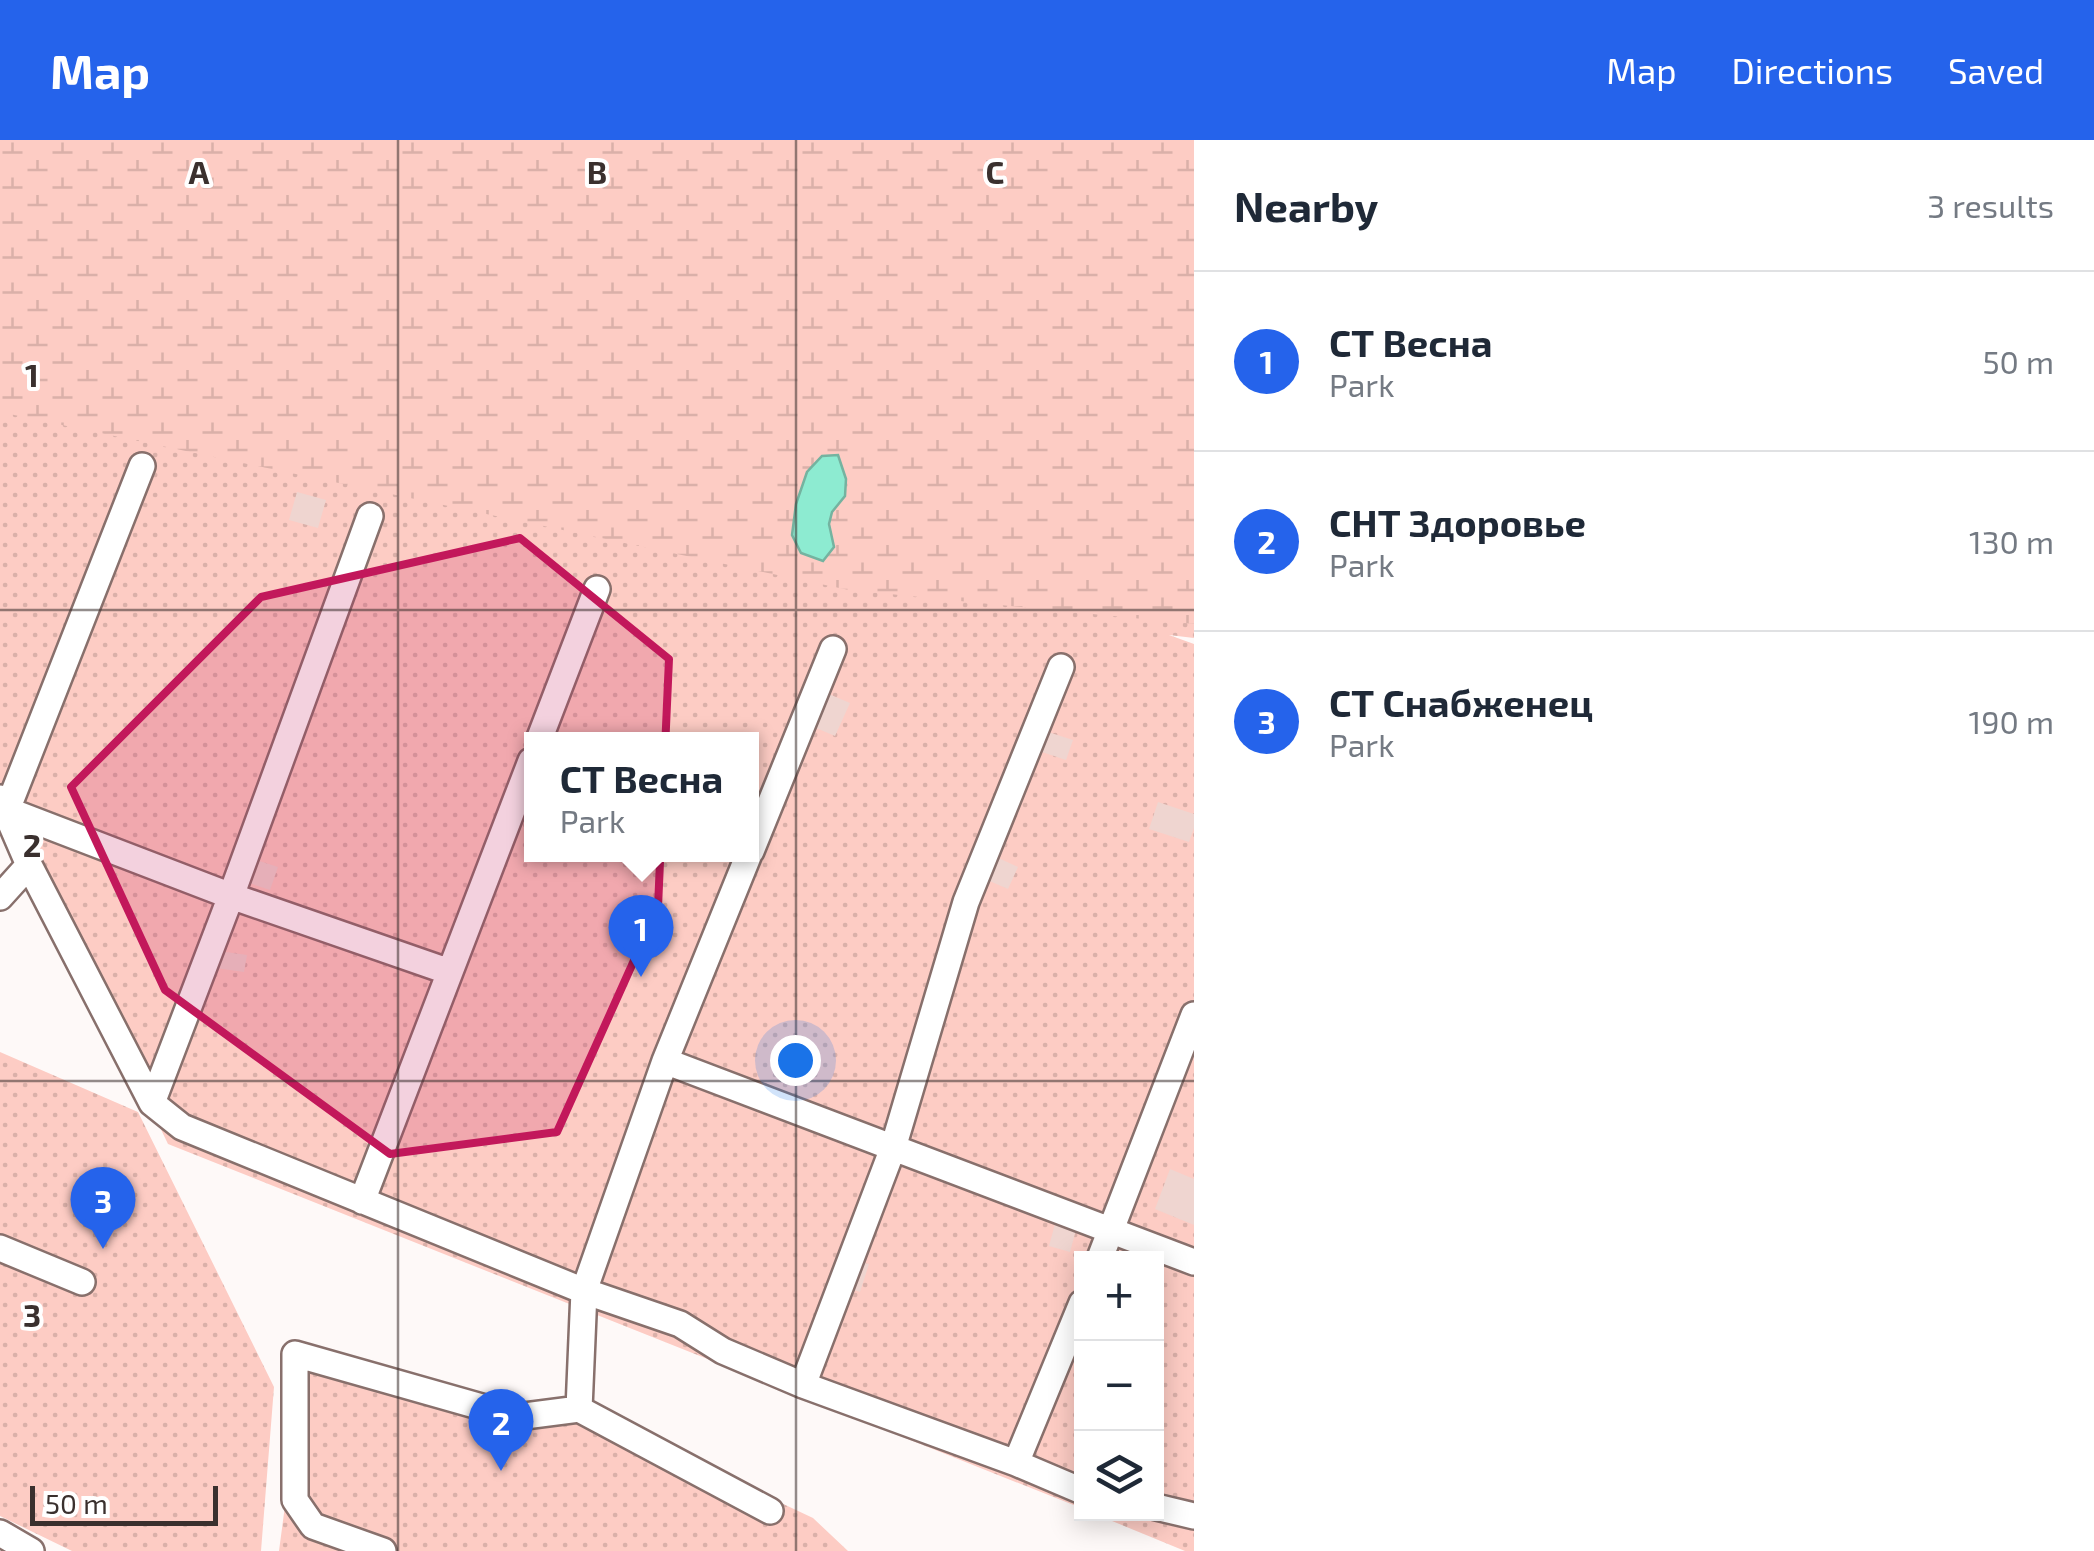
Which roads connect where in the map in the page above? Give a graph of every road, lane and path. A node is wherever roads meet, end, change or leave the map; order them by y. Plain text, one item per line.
1 (142, 466) dead end
2 (370, 516) dead end
3 (597, 590) dead end
4 (833, 650) dead end
5 (1061, 667) dead end
6 (542, 732) edge
7 (524, 779) edge
8 (3, 804) edge
9 (759, 830) edge
10 (746, 862) edge
11 (29, 865) junction
12 (0, 896) edge
13 (231, 896) junction
14 (450, 972) junction
15 (1194, 1014) edge
16 (665, 1061) junction
17 (152, 1103) junction
18 (893, 1148) junction
19 (362, 1201) junction
20 (1111, 1230) junction
21 (0, 1248) edge
22 (1103, 1251) edge
23 (1194, 1262) edge
24 (82, 1282) dead end
25 (584, 1291) junction
26 (1074, 1322) edge
27 (803, 1385) junction
28 (579, 1409) junction
29 (1016, 1463) junction
30 (1074, 1488) edge
31 (1164, 1510) edge
32 (770, 1511) dead end
33 (1194, 1516) edge
34 (0, 1533) edge
35 (32, 1551) edge
36 (383, 1551) edge

1 - 8 street
2 - 13 street
3 - 6 street
4 - 9 street
5 - 18 street
7 - 14 street
8 - 11 street
8 - 13 street
10 - 16 street
11 - 12 street
11 - 17 street
13 - 14 street
13 - 17 street
14 - 19 street
15 - 20 street
16 - 18 street
16 - 25 street
17 - 19 street
18 - 20 street
18 - 27 street
19 - 25 street
20 - 22 street
20 - 23 street
21 - 24 street
25 - 27 street
25 - 28 street
26 - 29 street
27 - 29 street
28 - 32 street
28 - 36 street
29 - 30 street
31 - 33 street
34 - 35 street

